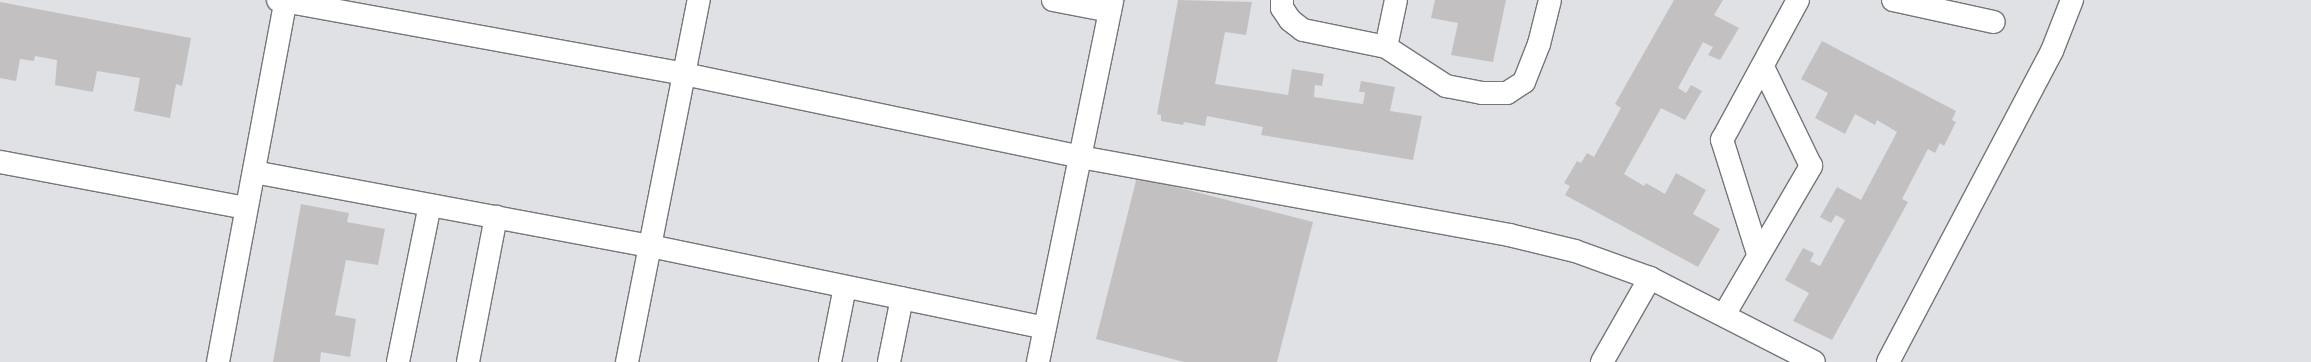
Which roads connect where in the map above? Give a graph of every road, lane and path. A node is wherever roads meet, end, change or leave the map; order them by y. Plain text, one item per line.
1 (283, 0) edge
2 (699, 0) edge
3 (1053, 0) edge
4 (1282, 0) edge
5 (1396, 0) edge
6 (1550, 0) edge
7 (1798, 0) edge
8 (1893, 0) edge
9 (2072, 0) edge
10 (1111, 6) edge
11 (1994, 22) dead end
12 (1386, 47) junction
13 (1763, 66) junction
14 (684, 74) junction
15 (1080, 157) junction
16 (0, 162) edge
17 (254, 172) junction
18 (430, 205) junction
19 (246, 208) junction
20 (496, 217) junction
21 (650, 246) junction
22 (1758, 254) junction
23 (1650, 278) junction
24 (845, 287) junction
25 (902, 298) junction
26 (1724, 315) junction
27 (1045, 328) junction
28 (218, 362) edge
29 (398, 362) edge
30 (468, 362) edge
31 (627, 362) edge
32 (830, 362) edge
33 (889, 362) edge
34 (1038, 362) edge
35 (1602, 362) edge
36 (1814, 362) edge
37 (1888, 362) edge

1 - 14 street
1 - 17 street
2 - 14 street
3 - 10 street
4 - 12 street
5 - 12 street
6 - 12 street
7 - 13 street
8 - 11 street
9 - 37 street
10 - 15 street
13 - 22 street
13 - 22 street
14 - 15 street
14 - 21 street
15 - 23 street
15 - 27 street
16 - 19 street
17 - 18 street
17 - 19 street
18 - 20 street
18 - 29 street
19 - 28 street
20 - 21 street
20 - 30 street
21 - 24 street
21 - 31 street
22 - 26 street
23 - 26 street
23 - 35 street
24 - 25 street
24 - 32 street
25 - 27 street
25 - 33 street
26 - 36 street
27 - 34 street

